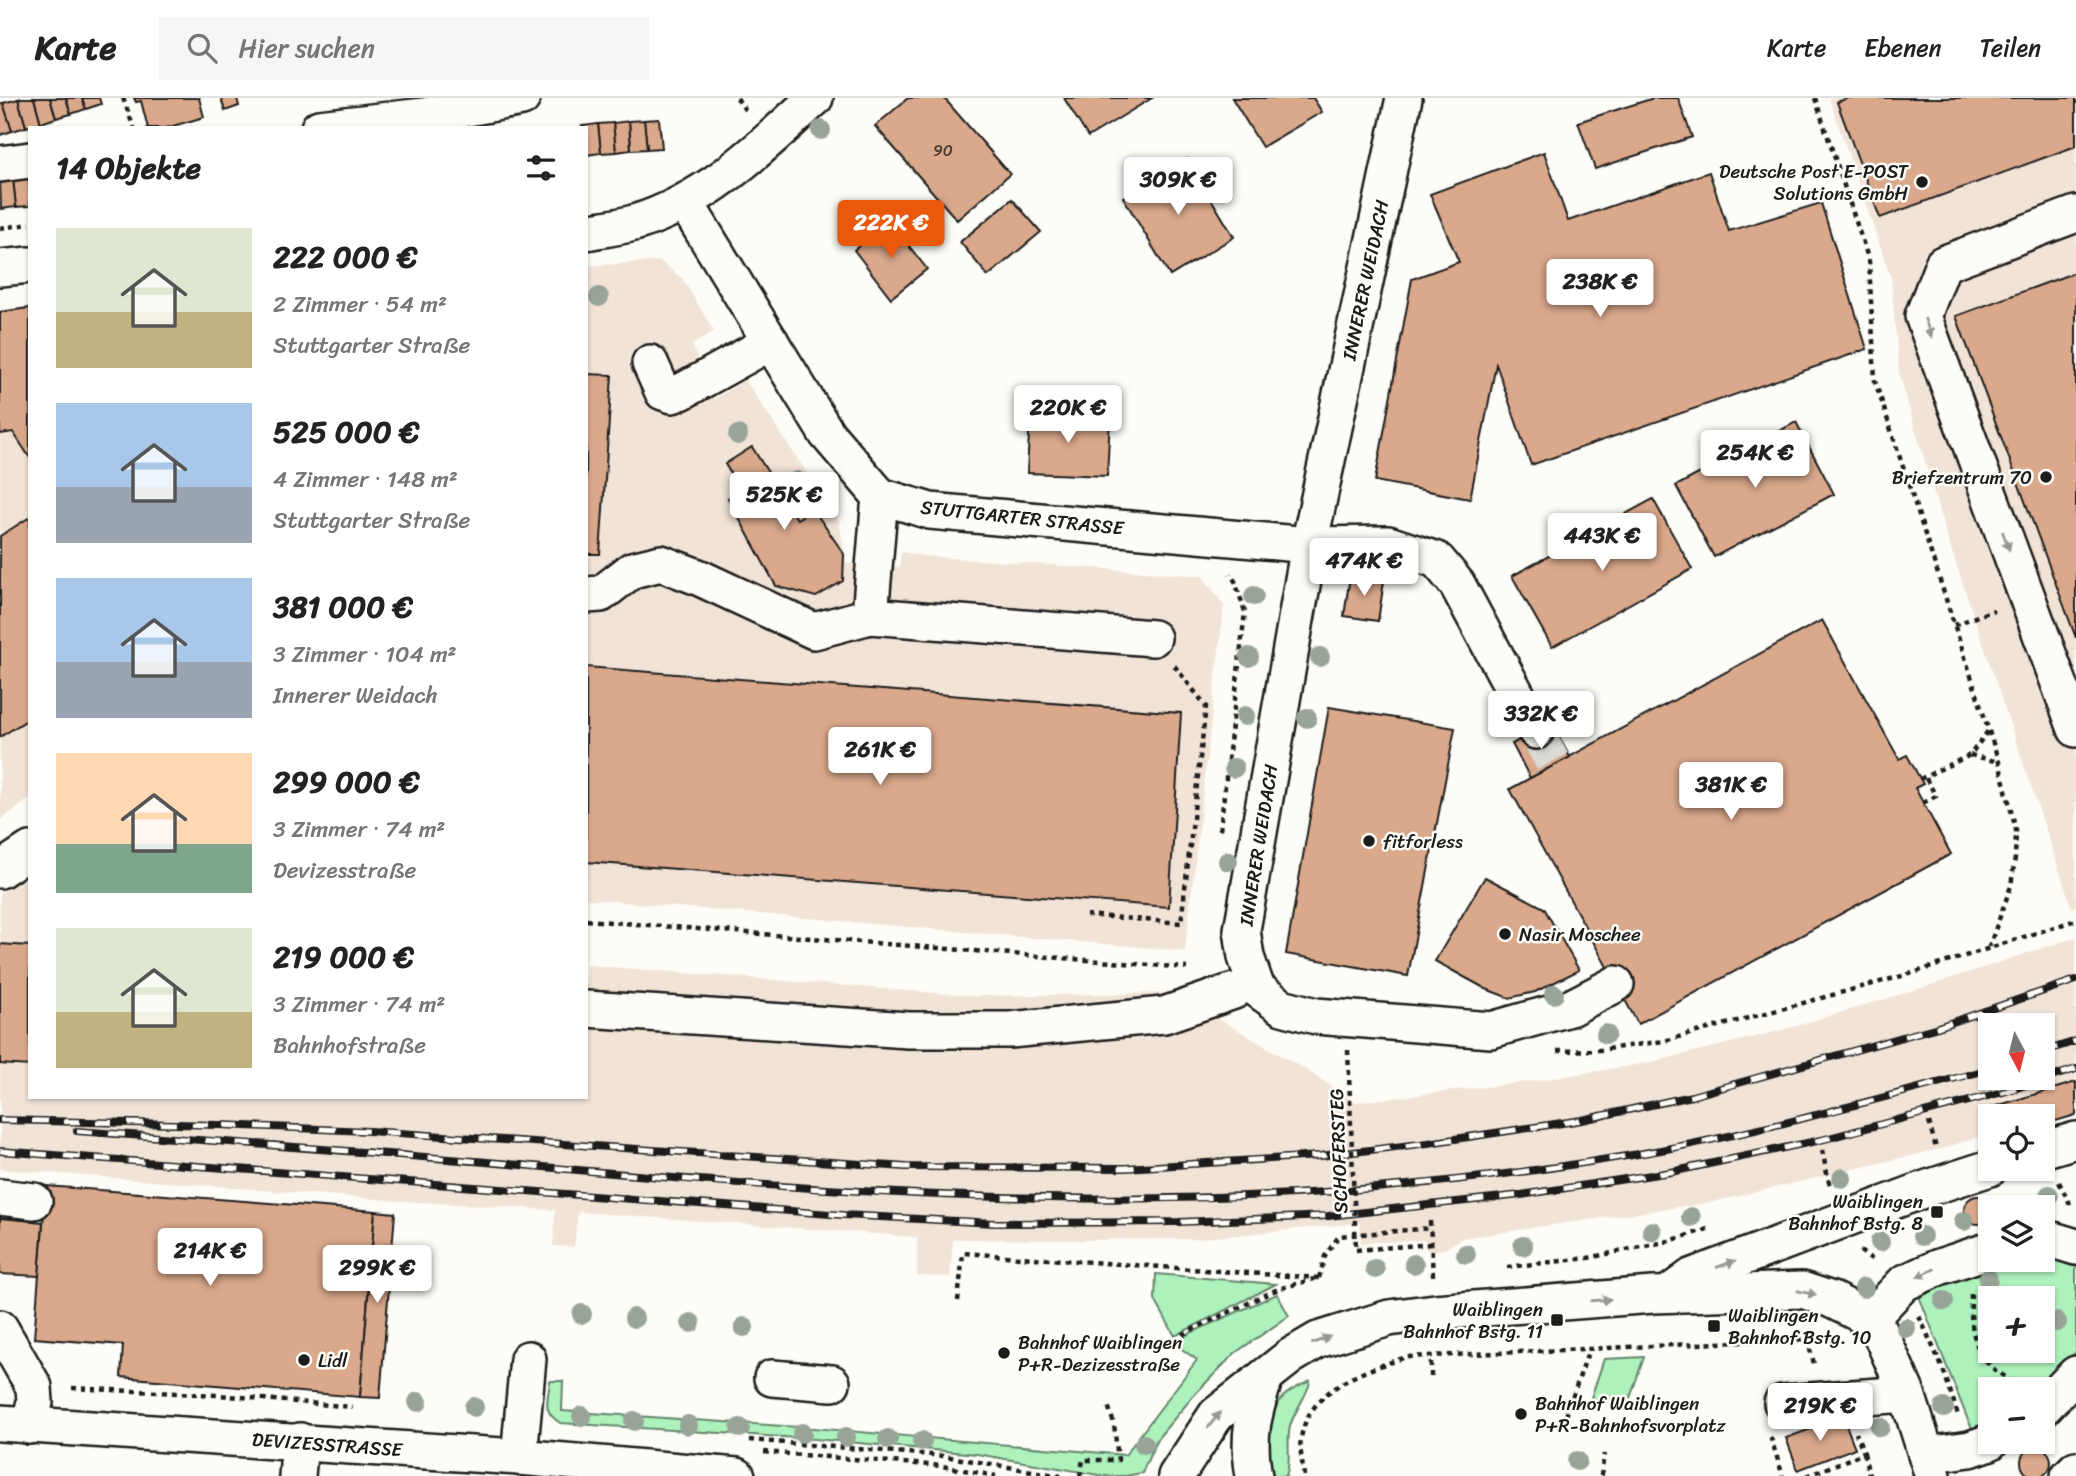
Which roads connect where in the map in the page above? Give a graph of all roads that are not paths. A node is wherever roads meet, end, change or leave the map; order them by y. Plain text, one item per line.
1 (522, 98) edge
2 (815, 98) edge
3 (1404, 98) edge
4 (336, 126) edge
5 (28, 160) edge
6 (0, 164) edge
7 (685, 202) junction
8 (2076, 214) edge
9 (588, 232) edge
10 (771, 342) junction
11 (650, 363) dead end
12 (880, 496) junction
13 (1309, 545) junction
14 (588, 595) edge
15 (870, 617) junction
16 (1153, 638) road end
17 (2076, 729) edge
18 (1536, 731) tunnel mouth
19 (28, 851) edge
20 (0, 870) edge
21 (1233, 974) junction
22 (1616, 984) dead end
23 (588, 1009) edge
24 (2076, 1140) edge
25 (2055, 1146) edge
26 (1978, 1172) edge
27 (0, 1197) edge
28 (34, 1201) dead end
29 (2055, 1241) edge
30 (2076, 1247) edge
31 (1978, 1254) edge
32 (1666, 1295) junction
33 (1870, 1319) junction
34 (0, 1328) edge
35 (528, 1359) dead end
36 (2076, 1374) edge
37 (1265, 1377) junction
38 (772, 1378) dead end
39 (832, 1383) dead end
40 (1907, 1394) junction
41 (2055, 1396) edge
42 (1782, 1403) dead end
43 (14, 1424) edge
44 (300, 1441) junction
45 (1978, 1446) edge
46 (519, 1457) junction
47 (1929, 1465) edge
48 (2076, 1469) edge
49 (297, 1476) edge
50 (737, 1476) edge
51 (1176, 1476) edge
52 (1254, 1476) edge
53 (2069, 1476) edge

1 - 4 street
2 - 7 street
3 - 13 street, INNERER WEIDACH
5 - 6 street
7 - 9 street
7 - 10 street
8 -> 17 street
10 - 11 street
10 - 12 street
12 - 13 street, STUTTGARTER STRASSE
12 - 15 street
13 - 18 street
13 - 21 street, INNERER WEIDACH
14 - 15 street
15 - 16 street
19 - 20 street
21 - 22 street, INNERER WEIDACH
21 - 23 street
24 - 25 street
32 -> 26 street
27 - 28 street
29 - 30 street
31 -> 33 street
32 -> 33 street
37 -> 32 street
33 - 40 street
34 - 43 street
35 - 46 street
36 - 41 street
51 -> 37 street
37 - 52 street
38 - 39 street
40 - 42 street
40 - 47 street
43 - 44 street, DEVIZESSTRASSE
44 - 46 street, DEVIZESSTRASSE
44 - 49 street
45 - 47 street
46 - 50 street, DEVIZESSTRASSE
48 - 53 street

